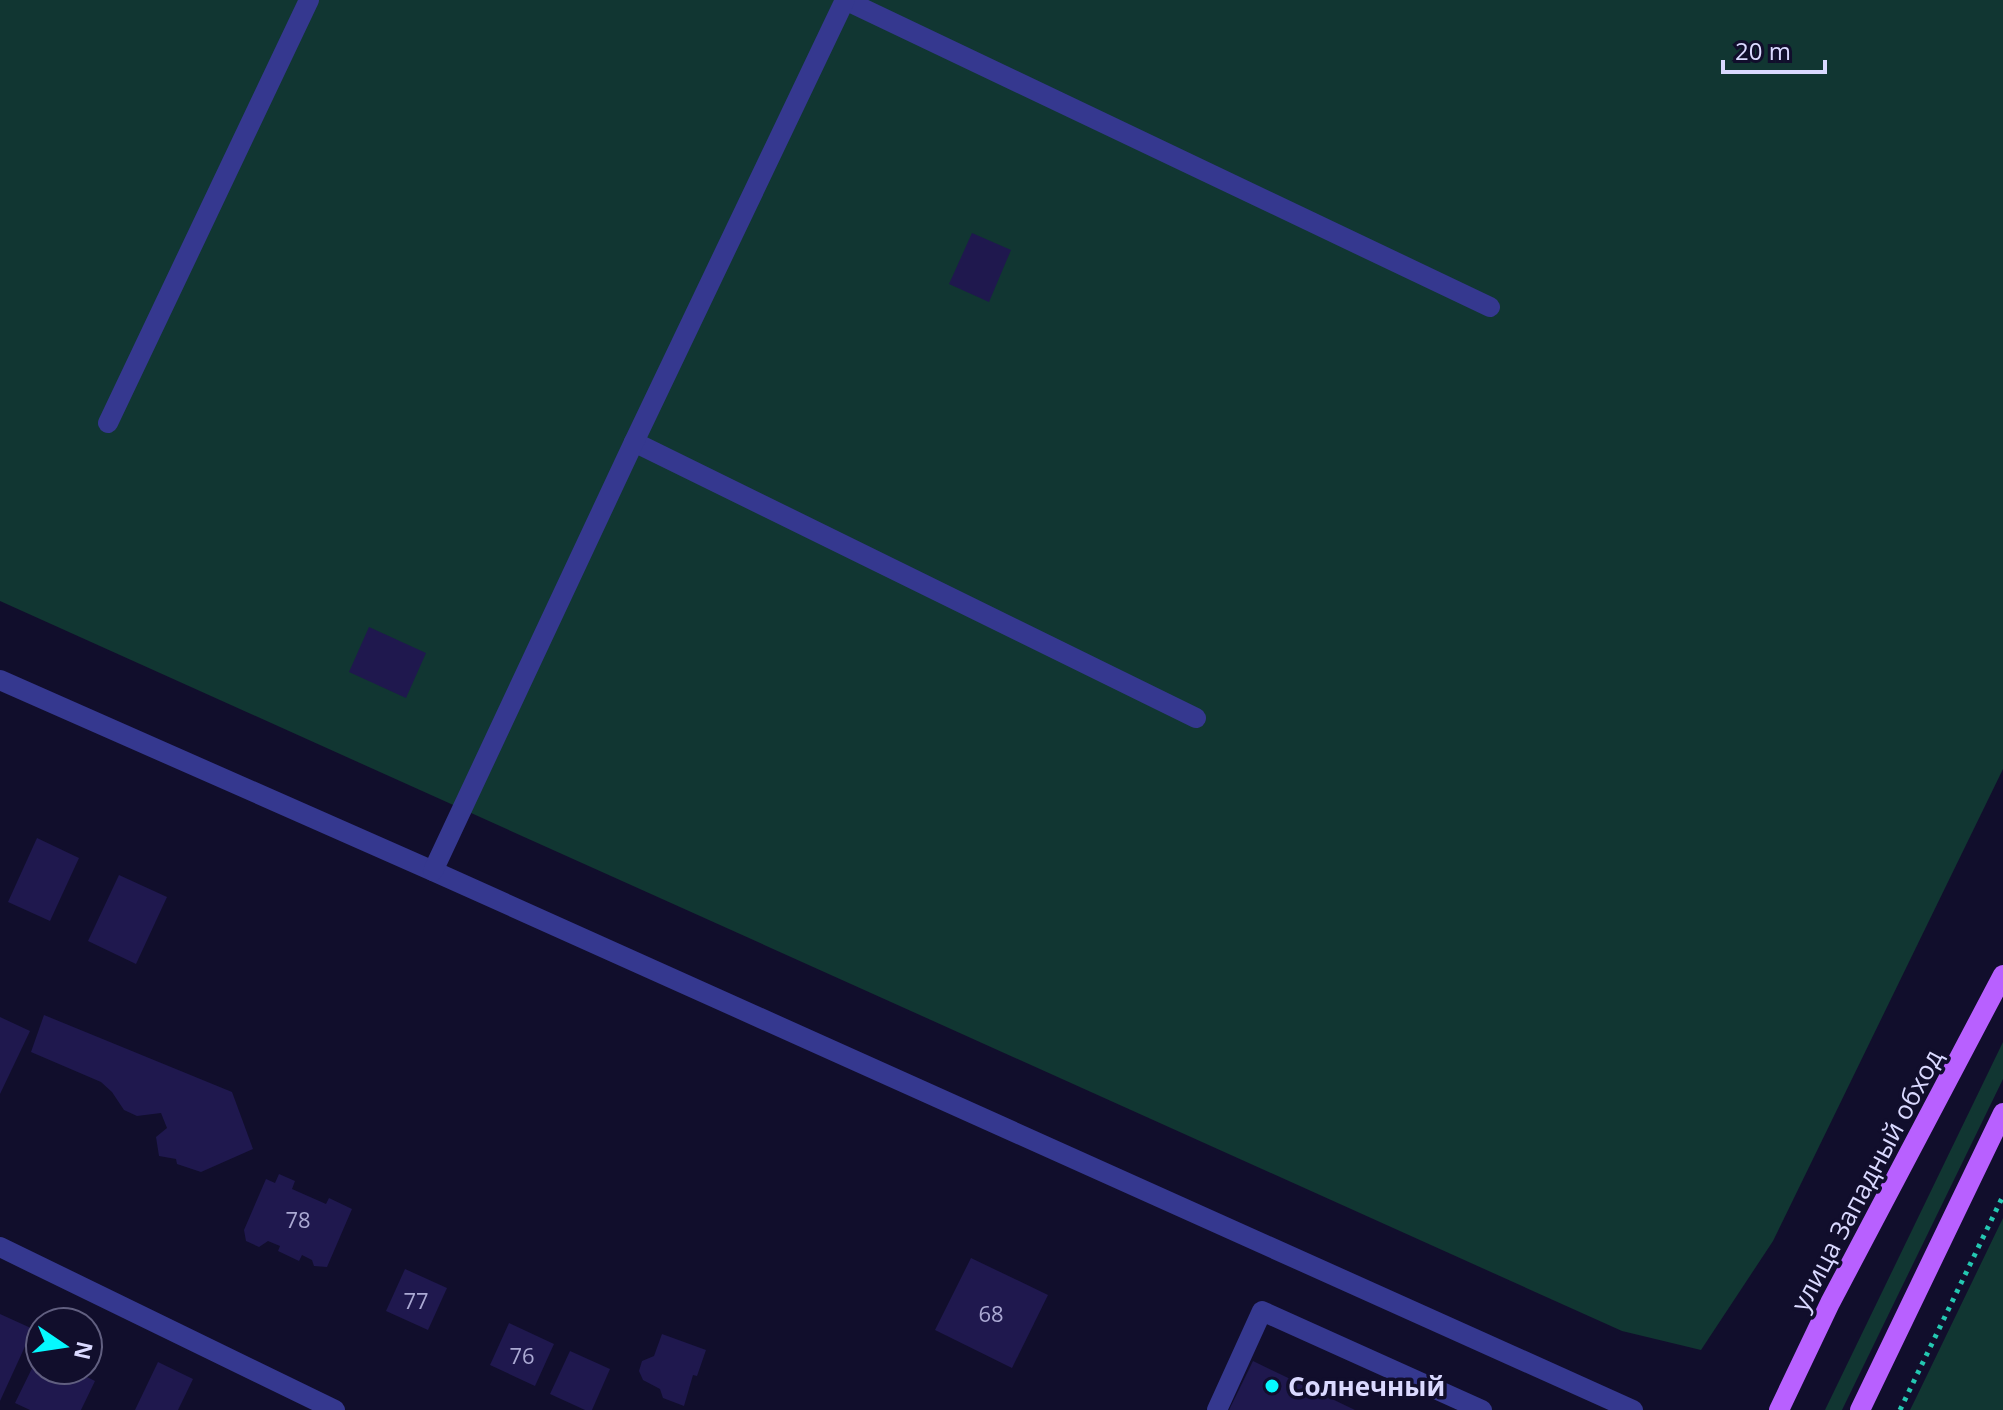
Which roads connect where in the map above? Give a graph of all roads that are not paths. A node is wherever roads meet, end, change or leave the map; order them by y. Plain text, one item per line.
1 (309, 0) edge
2 (845, 0) edge
3 (1490, 307) dead end
4 (108, 423) dead end
5 (634, 442) junction
6 (0, 680) edge
7 (1196, 718) dead end
8 (433, 871) junction
9 (2003, 975) edge
10 (2003, 1113) edge
11 (0, 1247) edge
12 (335, 1410) edge
13 (1217, 1410) edge
14 (1482, 1410) edge
15 (1633, 1410) edge
16 (1779, 1410) edge
17 (1860, 1410) edge

1 - 4 street
2 - 3 street
2 - 5 street
5 - 7 street
5 - 8 street
6 - 8 street
8 - 15 street
9 - 16 main road, улица Западный обход
10 - 17 main road
11 - 12 street
13 - 14 street

